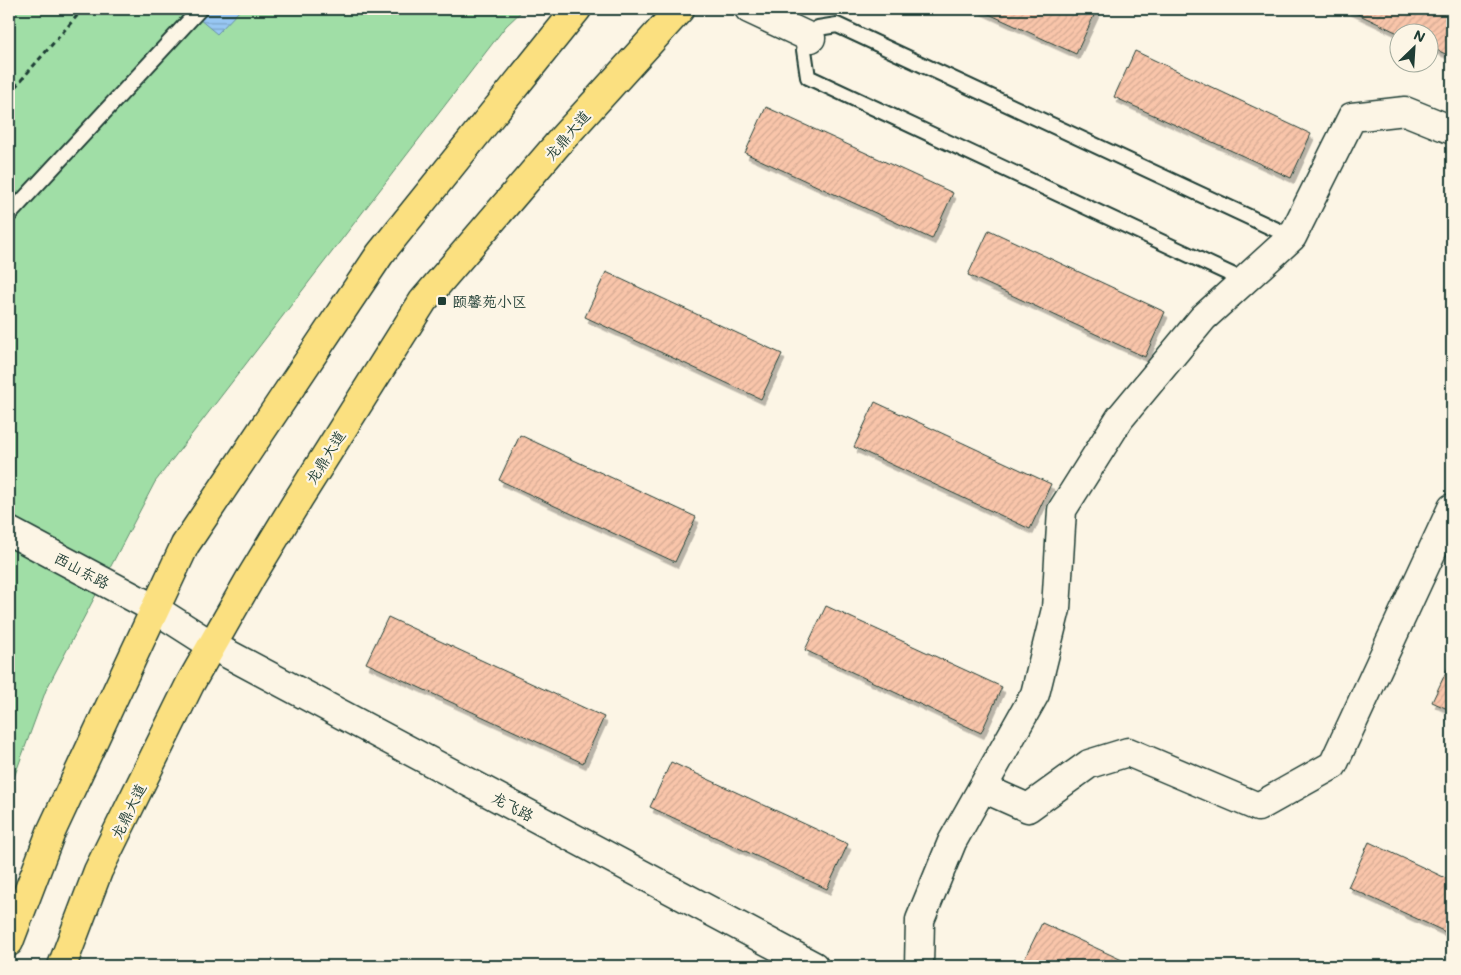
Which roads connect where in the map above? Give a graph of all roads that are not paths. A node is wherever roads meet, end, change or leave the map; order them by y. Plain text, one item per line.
1 (200, 9) edge
2 (577, 9) edge
3 (680, 9) edge
4 (749, 9) edge
5 (811, 38) junction
6 (1452, 130) edge
7 (9, 215) edge
8 (1292, 237) junction
9 (1245, 281) junction
10 (1452, 508) edge
11 (9, 531) edge
12 (155, 609) junction
13 (213, 646) junction
14 (983, 788) junction
15 (9, 942) edge
16 (62, 966) edge
17 (814, 966) edge
18 (920, 966) edge

1 - 7 lane
2 - 12 main road
3 - 13 main road, 龙鼎大道
4 - 5 street
5 - 8 lane
5 - 9 lane
6 - 8 street
8 - 9 street
9 - 14 street
10 - 14 street
11 - 12 street, 西山东路
12 - 13 street, 西山东路
12 - 15 main road
13 - 16 main road, 龙鼎大道
13 - 17 street, 龙飞路
14 - 18 street

